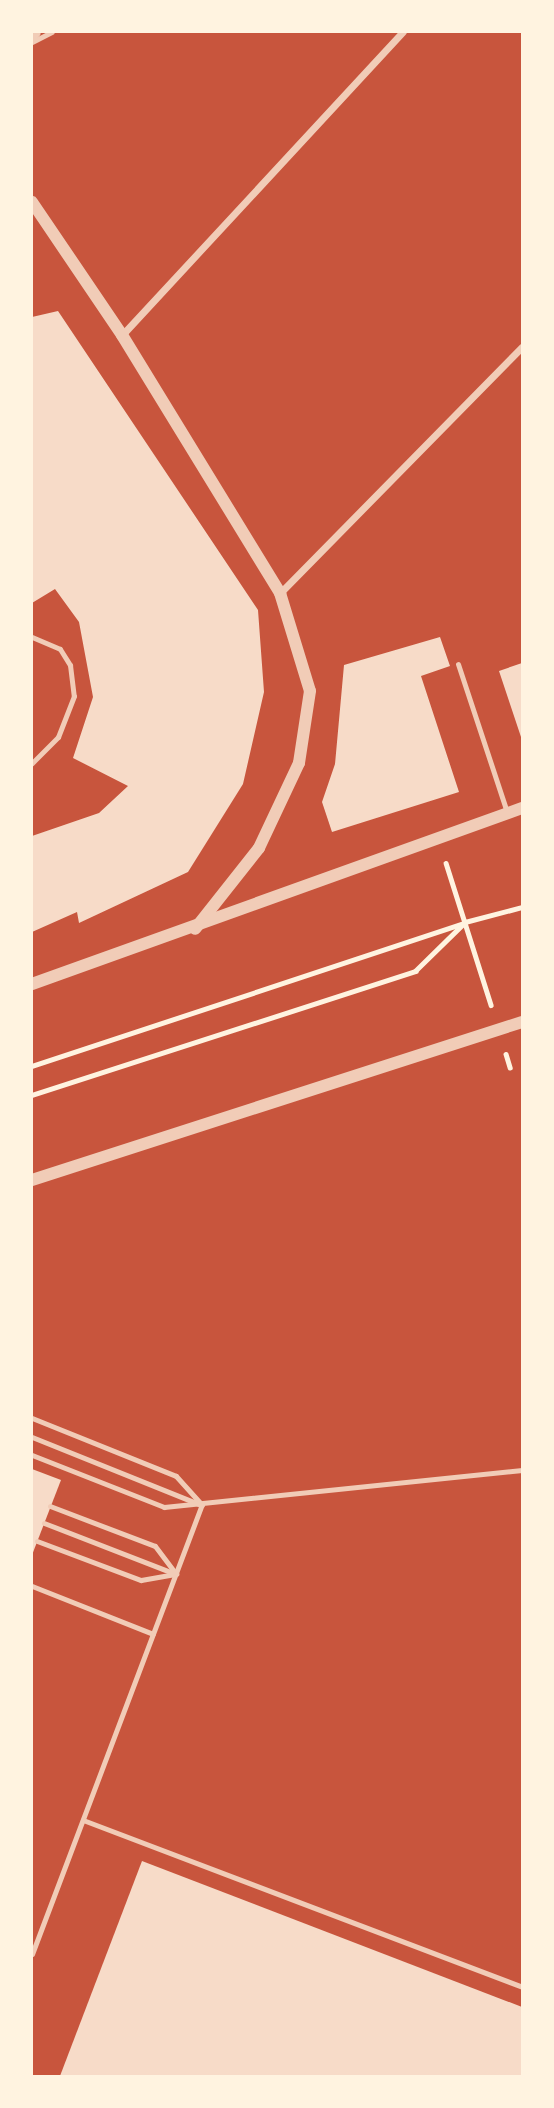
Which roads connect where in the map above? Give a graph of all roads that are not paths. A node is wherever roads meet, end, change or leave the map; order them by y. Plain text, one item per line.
1 (35, 32) edge
2 (52, 32) edge
3 (403, 32) edge
4 (32, 35) edge
5 (32, 41) edge
6 (32, 202) edge
7 (122, 335) junction
8 (523, 347) edge
9 (280, 593) junction
10 (32, 637) edge
11 (458, 664) dead end
12 (32, 763) edge
13 (523, 808) edge
14 (507, 812) junction
15 (523, 814) edge
16 (195, 929) junction
17 (32, 984) edge
18 (523, 1022) edge
19 (32, 1179) edge
20 (32, 1418) edge
21 (32, 1437) edge
22 (32, 1455) edge
23 (523, 1470) edge
24 (202, 1505) junction
25 (50, 1506) dead end
26 (44, 1523) dead end
27 (37, 1541) dead end
28 (176, 1574) junction
29 (32, 1586) edge
30 (153, 1634) junction
31 (83, 1819) junction
32 (32, 1954) edge
33 (523, 1987) edge

1 - 4 street
2 - 5 lane
3 - 7 street
6 - 7 street
7 - 9 street
8 - 9 street
9 - 16 street
10 - 12 lane
11 - 14 lane
13 - 14 street
14 - 15 street
14 - 16 street
16 - 17 street
18 - 19 street
20 - 24 lane
21 - 24 lane
22 - 24 lane
23 - 24 lane
24 - 28 lane
25 - 28 lane
26 - 28 lane
27 - 28 lane
28 - 30 lane
29 - 30 lane
30 - 31 lane
31 - 32 lane
31 - 33 lane

